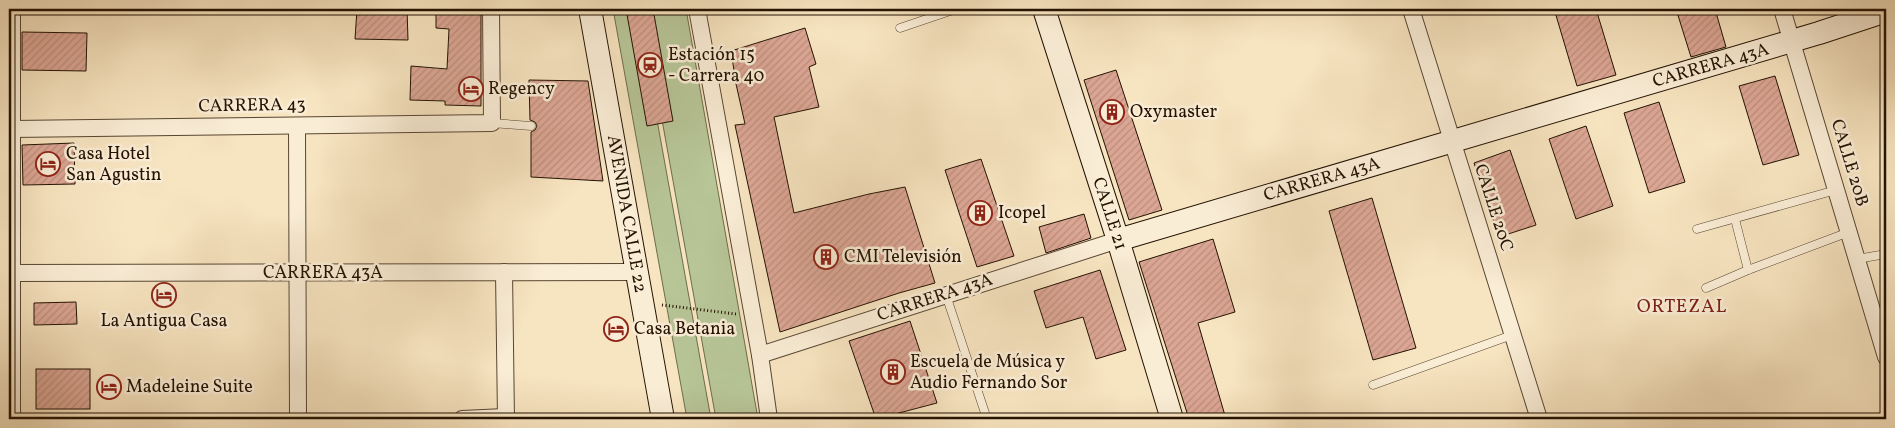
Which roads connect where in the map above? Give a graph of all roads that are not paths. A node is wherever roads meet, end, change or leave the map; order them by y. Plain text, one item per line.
1 (12, 9) edge
2 (491, 9) edge
3 (590, 9) edge
4 (697, 9) edge
5 (956, 9) edge
6 (1044, 9) edge
7 (1410, 9) edge
8 (1782, 9) edge
9 (1886, 11) edge
10 (900, 28) dead end
11 (1792, 42) junction
12 (492, 124) junction
13 (297, 126) junction
14 (530, 126) dead end
15 (12, 129) junction
16 (1451, 142) junction
17 (1836, 190) junction
18 (1735, 220) junction
19 (1697, 229) dead end
20 (1849, 232) junction
21 (1118, 240) junction
22 (1886, 254) edge
23 (1857, 259) junction
24 (1748, 270) junction
25 (504, 272) junction
26 (636, 272) junction
27 (10, 273) edge
28 (298, 273) junction
29 (1706, 288) dead end
30 (946, 295) junction
31 (1512, 335) junction
32 (760, 355) junction
33 (1886, 357) edge
34 (1373, 385) dead end
35 (985, 413) dead end
36 (506, 418) edge
37 (12, 419) edge
38 (298, 419) edge
39 (462, 419) edge
40 (663, 419) edge
41 (770, 419) edge
42 (1172, 419) edge
43 (1539, 419) edge

1 - 15 street
2 - 12 street
3 - 26 street, AVENIDA CALLE 22
4 - 32 street
5 - 10 lane
6 - 21 street, CALLE 21
7 - 16 street, CALLE 20C
8 - 11 street, CALLE 20B
9 - 11 street, CARRERA 43A
11 - 16 street, CARRERA 43A
11 - 17 street, CALLE 20B
12 - 13 street, CARRERA 43
12 - 14 lane
13 - 15 street, CARRERA 43
13 - 28 street
15 - 27 street
16 - 21 street, CARRERA 43A
16 - 31 street, CALLE 20C
17 - 18 lane
17 - 20 street, CALLE 20B
18 - 19 lane
18 - 24 lane
20 - 23 street, CALLE 20B
20 - 24 lane
21 - 30 street, CARRERA 43A
21 - 42 street, CALLE 21
22 - 23 lane
23 - 33 street, CALLE 20B
24 - 29 lane
25 - 26 street, CARRERA 43A
25 - 28 street, CARRERA 43A
25 - 36 street
26 - 40 street, AVENIDA CALLE 22
27 - 28 street, CARRERA 43A
27 - 37 street
28 - 38 street
30 - 32 street, CARRERA 43A
30 - 35 lane
31 - 34 lane
31 - 43 street, CALLE 20C
32 - 41 street
36 - 39 street

